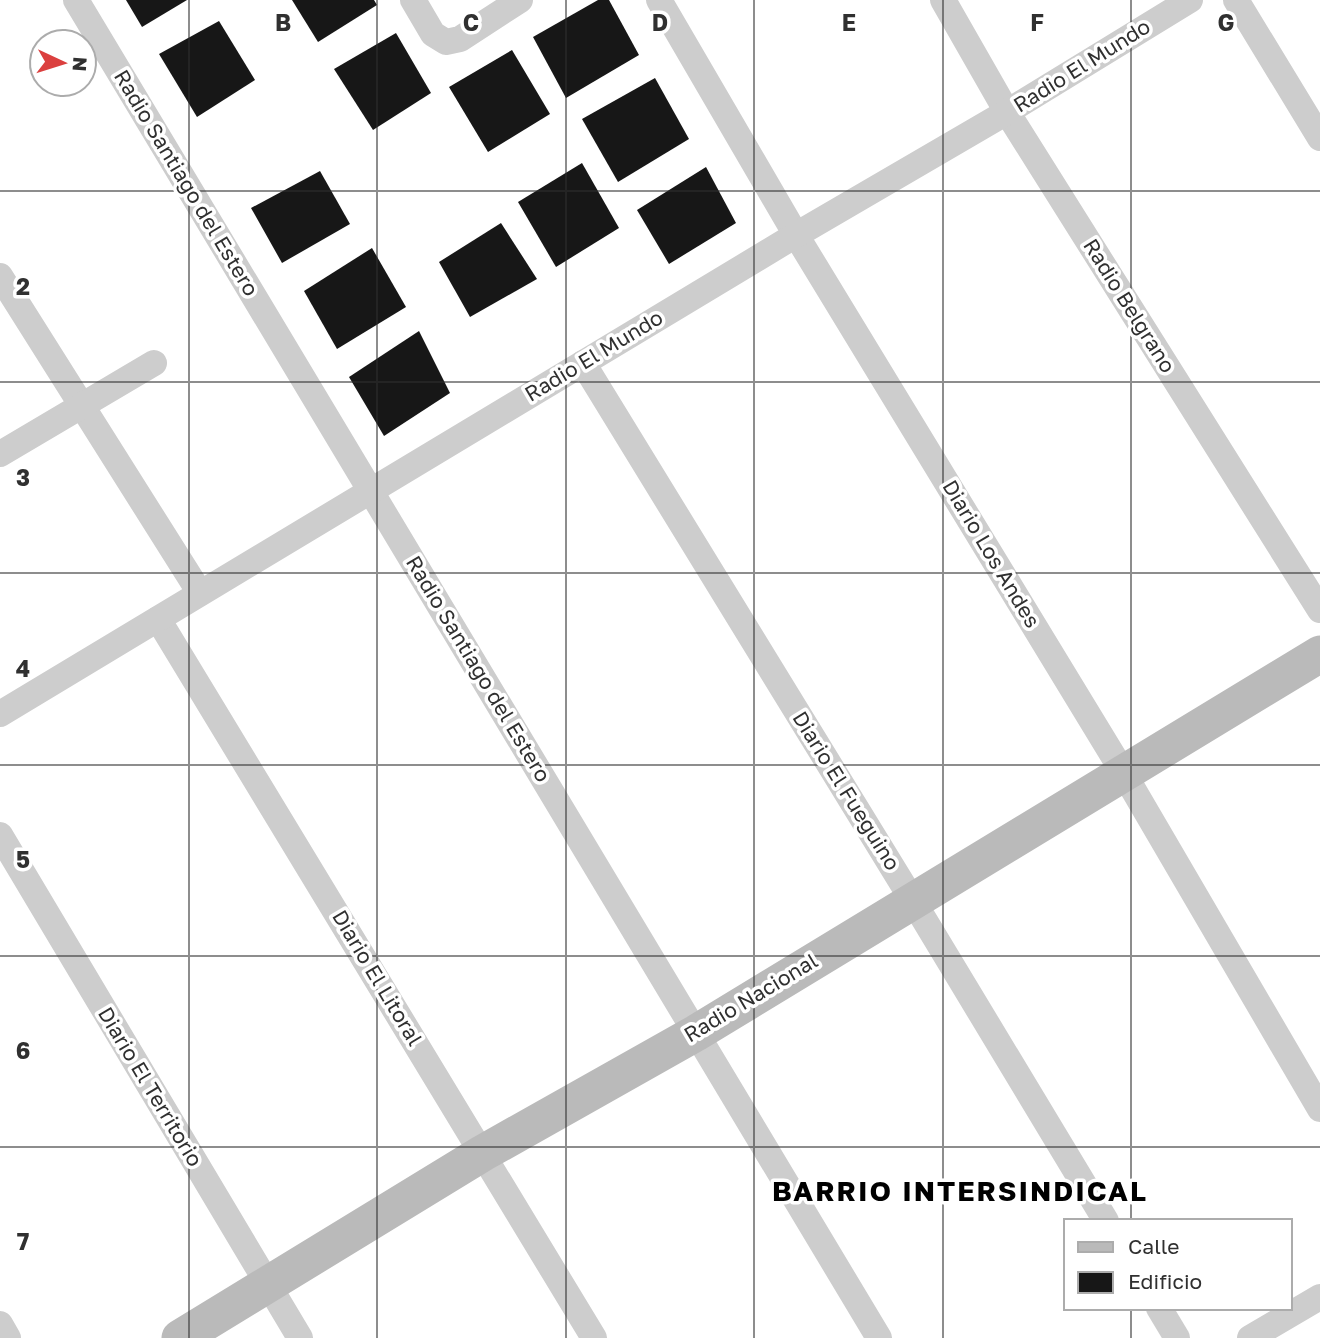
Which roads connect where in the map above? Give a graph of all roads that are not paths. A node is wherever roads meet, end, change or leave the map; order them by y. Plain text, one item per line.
1 (76, 0) edge
2 (413, 0) edge
3 (520, 0) edge
4 (659, 0) edge
5 (943, 0) edge
6 (1190, 0) edge
7 (1236, 0) edge
8 (1007, 112) junction
9 (1320, 138) edge
10 (796, 235) junction
11 (0, 275) edge
12 (154, 363) dead end
13 (583, 363) junction
14 (82, 406) junction
15 (0, 454) edge
16 (371, 490) junction
17 (200, 593) junction
18 (1320, 610) edge
19 (158, 619) junction
20 (1320, 654) edge
21 (0, 714) edge
22 (1123, 772) junction
23 (0, 835) edge
24 (913, 901) junction
25 (695, 1033) junction
26 (1320, 1109) edge
27 (483, 1153) junction
28 (1106, 1219) edge
29 (268, 1285) junction
30 (1320, 1297) edge
31 (1160, 1310) edge
32 (0, 1324) edge
33 (8, 1338) edge
34 (180, 1338) edge
35 (300, 1338) edge
36 (594, 1338) edge
37 (879, 1338) edge
38 (1177, 1338) edge
39 (1250, 1338) edge

1 - 16 street, Radio Santiago del Estero
2 - 3 street
4 - 10 street, Diario Los Andes
5 - 8 street, Radio Belgrano
6 - 8 street, Radio El Mundo
7 - 9 street
8 - 10 street, Radio El Mundo
8 - 18 street, Radio Belgrano
10 - 13 street, Radio El Mundo
10 - 22 street, Diario Los Andes
11 - 14 street
12 - 14 street
13 - 16 street, Radio El Mundo
13 - 24 street, Diario El Fueguino
14 - 15 street
14 - 17 street
16 - 17 street, Radio El Mundo
16 - 25 street, Radio Santiago del Estero
17 - 19 street, Radio El Mundo
19 - 21 street, Radio El Mundo
19 - 27 street, Diario El Litoral
20 - 22 street, Radio Nacional
22 - 24 street, Radio Nacional
22 - 26 street, Diario Los Andes
23 - 29 street, Diario El Territorio
24 - 25 street, Radio Nacional
24 - 28 street, Diario El Fueguino
25 - 27 street, Radio Nacional
25 - 37 street, Radio Santiago del Estero
27 - 29 street, Radio Nacional
27 - 36 street, Diario El Litoral
29 - 34 street, Radio Nacional
29 - 35 street, Diario El Territorio
30 - 39 street
31 - 38 street
32 - 33 street

